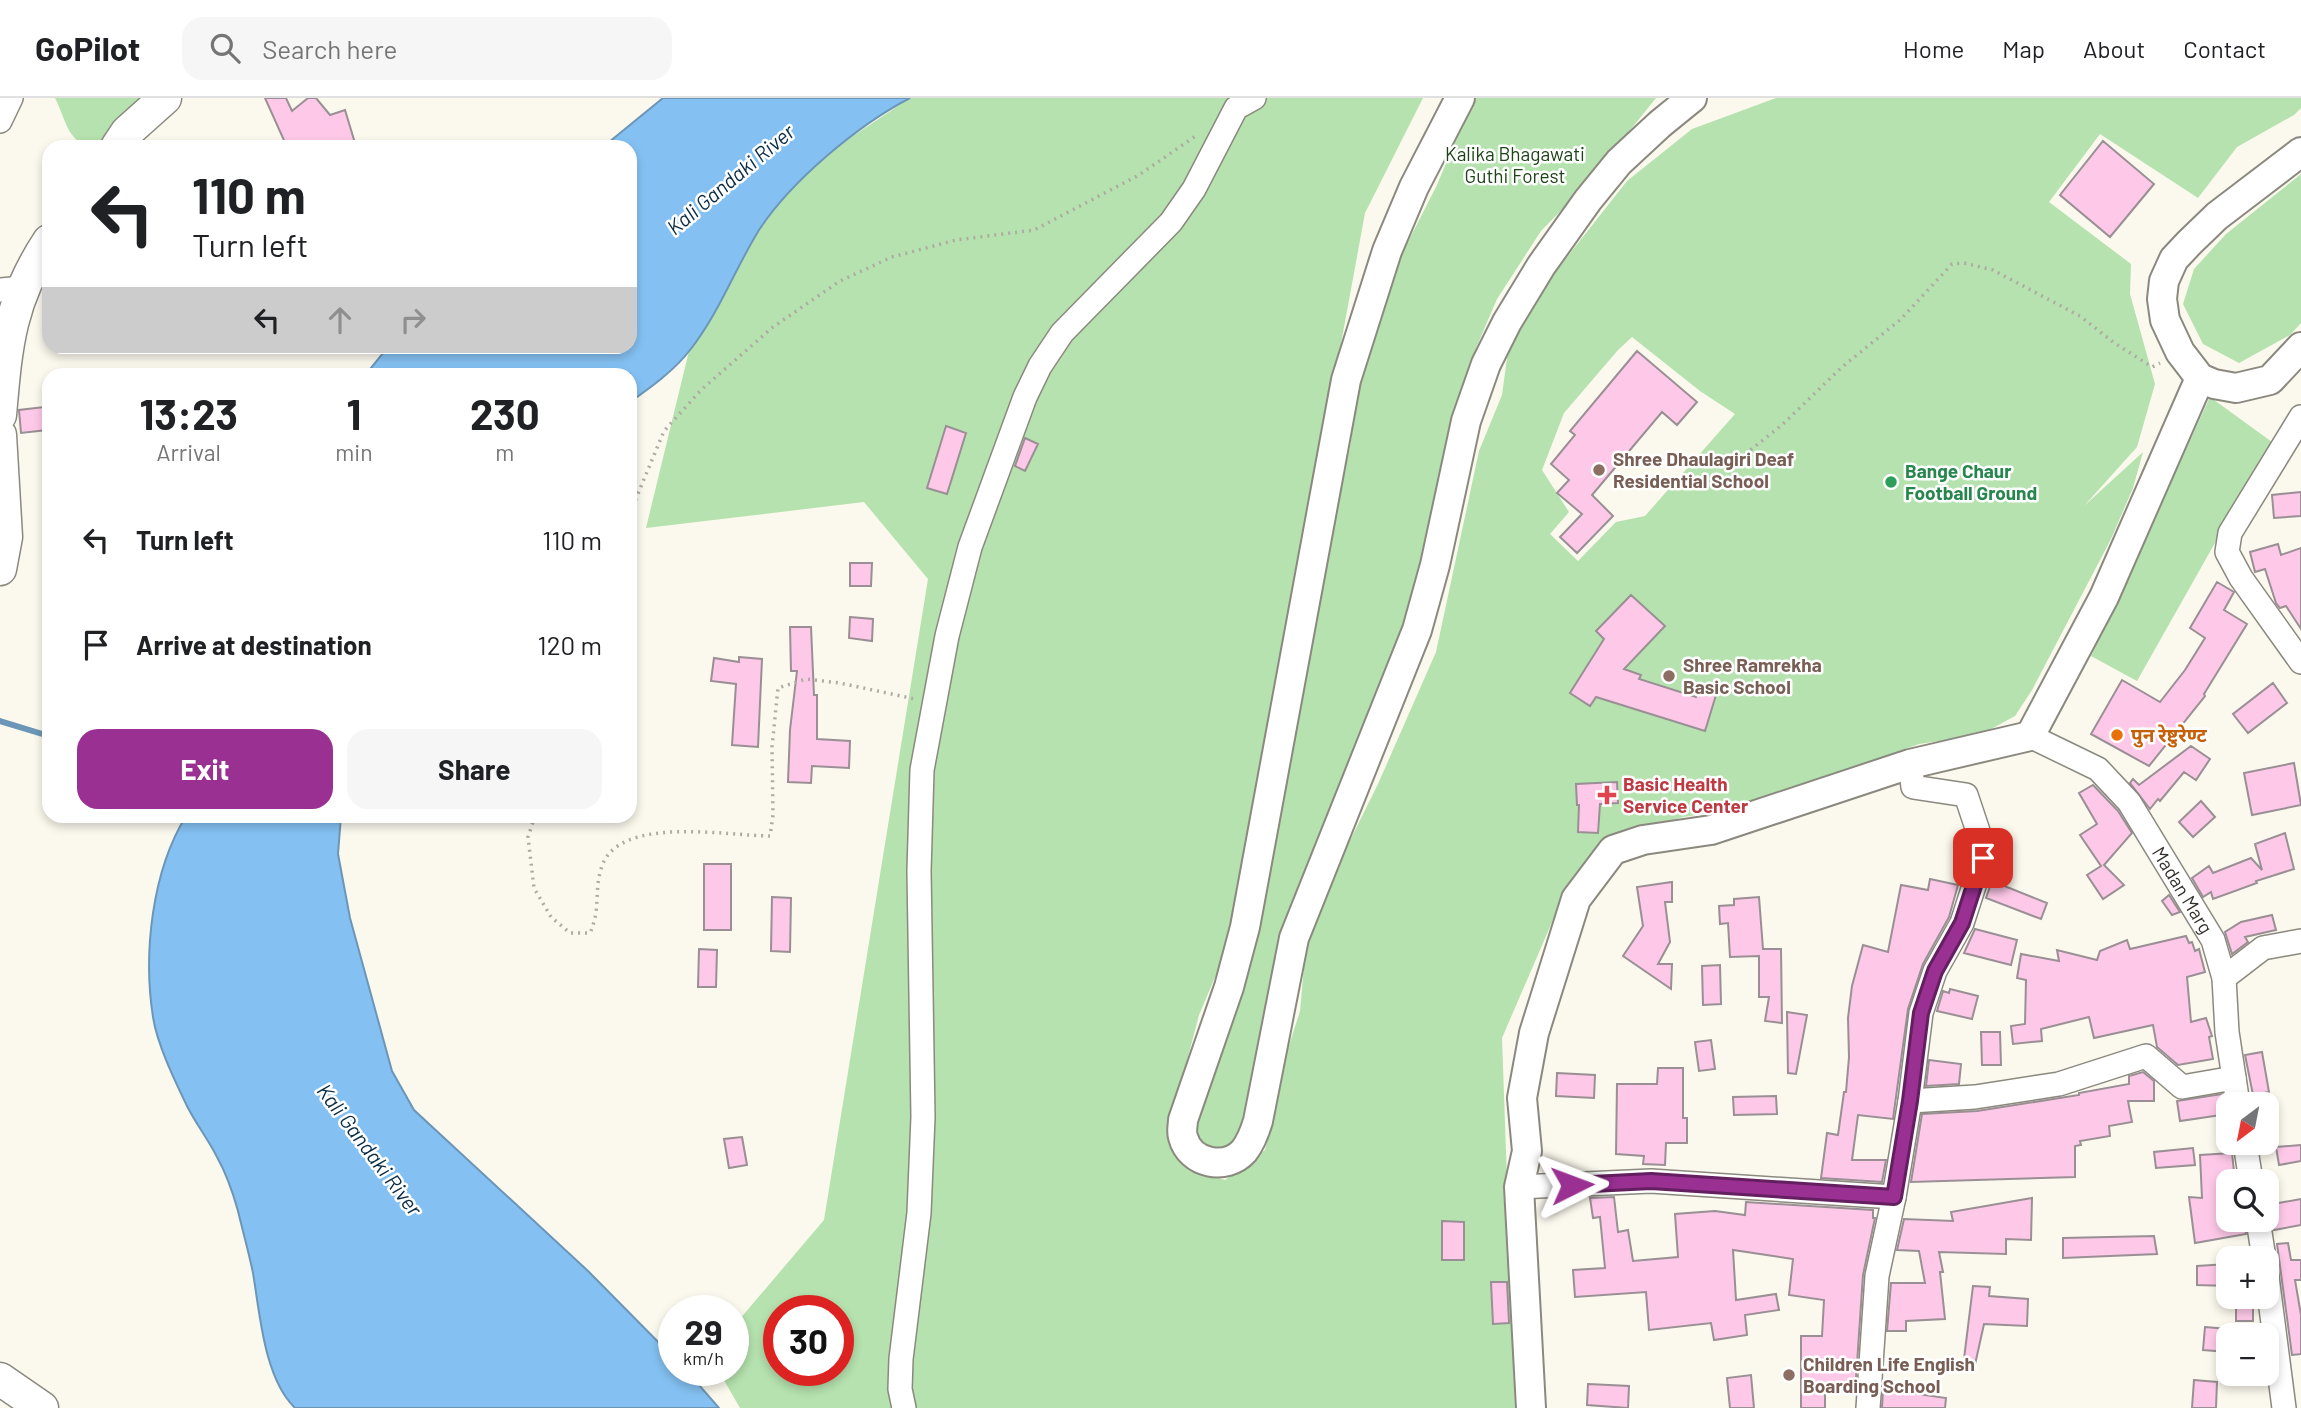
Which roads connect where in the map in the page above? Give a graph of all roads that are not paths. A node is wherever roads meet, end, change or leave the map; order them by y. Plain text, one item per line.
1 (10, 98) edge
2 (165, 98) edge
3 (1254, 98) edge
4 (1460, 98) edge
5 (1692, 98) edge
6 (0, 121) edge
7 (122, 140) edge
8 (2301, 152) edge
9 (42, 250) edge
10 (11, 289) edge
11 (2301, 347) edge
12 (2200, 378) junction
13 (0, 415) edge
14 (2301, 417) edge
15 (0, 435) edge
16 (0, 569) edge
17 (2301, 662) edge
18 (2030, 736) junction
19 (1910, 764) junction
20 (2301, 940) edge
21 (2224, 978) junction
22 (2234, 1078) junction
23 (2236, 1092) edge
24 (1910, 1101) junction
25 (1519, 1187) junction
26 (1894, 1197) junction
27 (2271, 1309) edge
28 (0, 1379) edge
29 (42, 1408) edge
30 (904, 1408) edge
31 (1531, 1408) edge
32 (1868, 1408) edge
33 (2284, 1408) edge

1 - 6 street
2 - 7 highway
3 - 30 street
4 - 5 main road
8 - 12 main road
9 - 10 highway
10 - 13 highway
11 - 12 main road
12 - 18 main road
14 - 17 street
15 - 16 highway
18 - 19 main road
18 - 21 street, Madan Marg
19 - 24 street
19 - 25 main road
20 - 21 street
21 - 22 street, Madan Marg
22 - 23 street, Madan Marg
22 - 24 street
24 - 26 street
25 - 26 street
25 - 31 main road
26 - 32 street
27 - 33 street
28 - 29 highway

